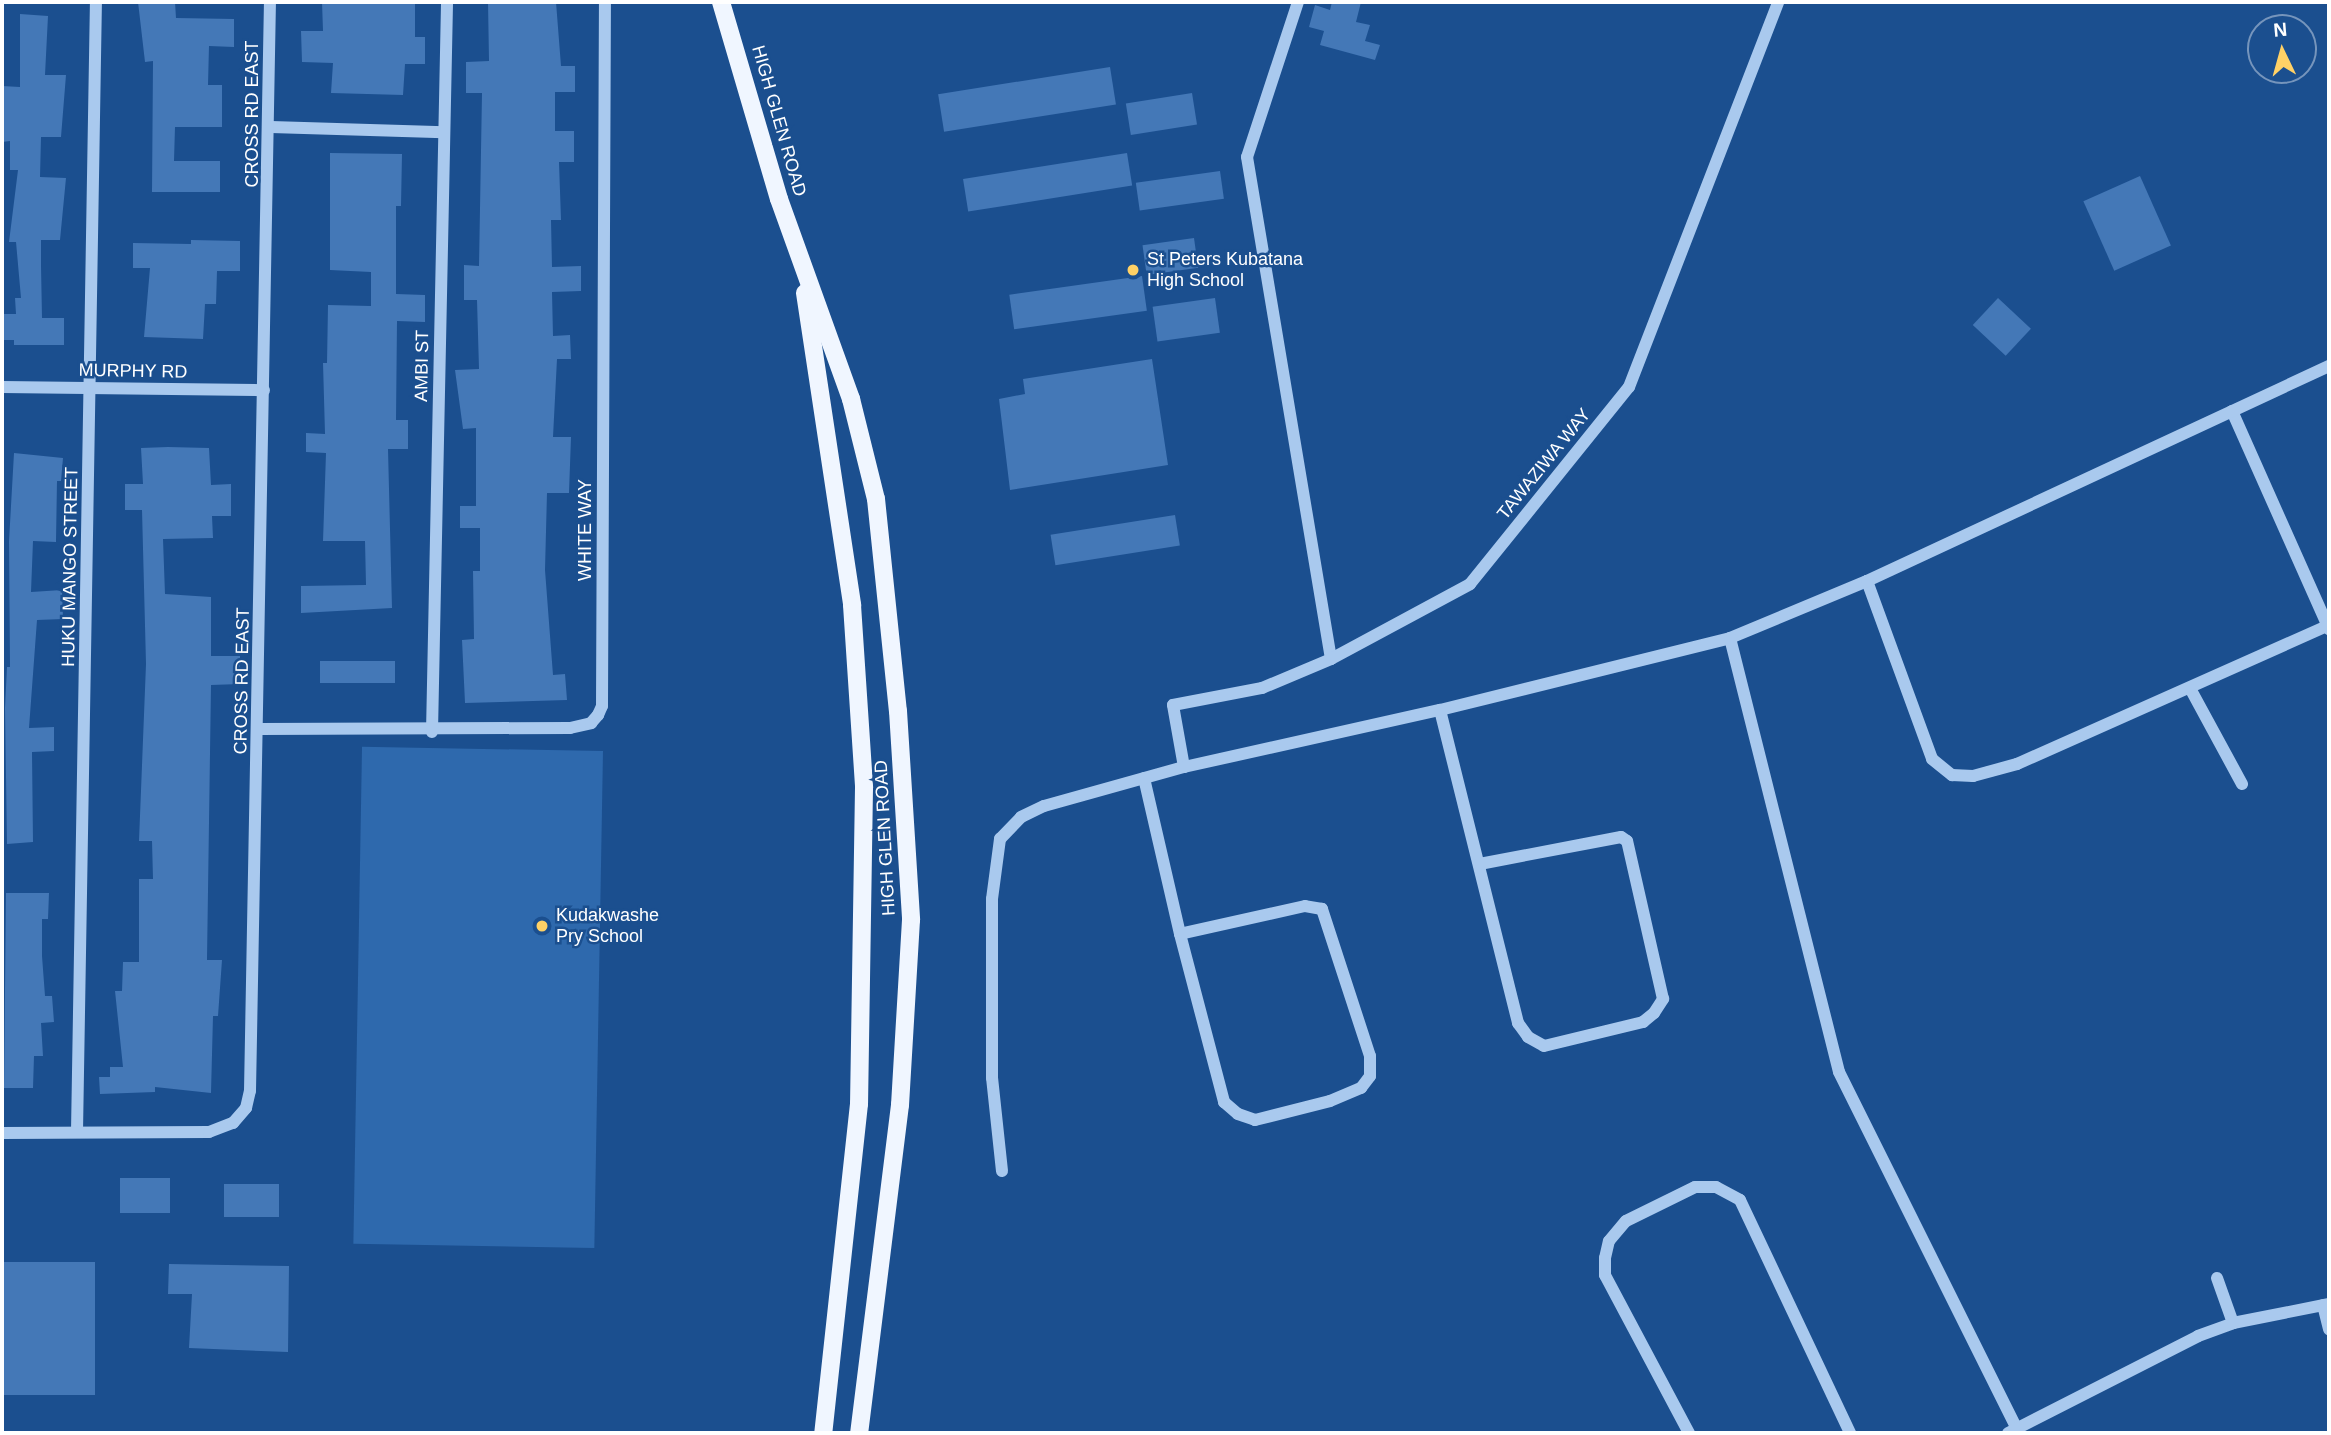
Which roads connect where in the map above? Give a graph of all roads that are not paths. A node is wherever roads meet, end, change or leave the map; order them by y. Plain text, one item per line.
1 (96, 2) edge
2 (271, 2) edge
3 (447, 2) edge
4 (604, 2) edge
5 (720, 2) edge
6 (1298, 2) edge
7 (1778, 2) edge
8 (271, 127) junction
9 (444, 132) junction
10 (799, 252) junction
11 (2329, 366) edge
12 (2, 387) edge
13 (90, 388) junction
14 (264, 390) junction
15 (2232, 411) junction
16 (1867, 581) junction
17 (2328, 628) edge
18 (1730, 638) junction
19 (1331, 659) junction
20 (2191, 690) junction
21 (1440, 710) junction
22 (259, 729) junction
23 (432, 732) junction
24 (1184, 766) junction
25 (1143, 778) junction
26 (2242, 784) dead end
27 (1480, 864) junction
28 (1180, 934) junction
29 (77, 1132) junction
30 (2, 1133) edge
31 (1002, 1171) dead end
32 (2217, 1278) dead end
33 (2326, 1304) edge
34 (2233, 1323) junction
35 (2329, 1329) edge
36 (2012, 1431) edge
37 (823, 1433) edge
38 (859, 1433) edge
39 (1689, 1433) edge
40 (1850, 1433) edge

1 - 13 street, HUKU MANGO STREET
2 - 8 street, CROSS RD EAST
3 - 9 street, AMBI ST
4 - 23 street, WHITE WAY
5 - 10 main road, HIGH GLEN ROAD
6 - 19 street
7 - 19 street, TAWAZIWA WAY
8 - 9 street
8 - 14 street, CROSS RD EAST
9 - 23 street, AMBI ST
10 - 37 main road, HIGH GLEN ROAD
10 - 38 main road, HIGH GLEN ROAD
11 - 15 street
12 - 13 street, MURPHY RD
13 - 14 street, MURPHY RD
13 - 29 street, HUKU MANGO STREET
14 - 22 street, CROSS RD EAST
15 - 16 street
15 - 17 street
16 - 18 street
16 - 20 street
17 - 20 street
18 - 21 street
18 - 36 street
19 - 24 street, TAWAZIWA WAY
20 - 26 street
21 - 24 street
21 - 27 street
22 - 23 street, WHITE WAY
22 - 29 street, CROSS RD EAST
24 - 25 street
25 - 28 street
25 - 31 street
27 - 27 street
28 - 28 street
29 - 30 street, CROSS RD EAST
32 - 34 street
33 - 34 street
33 - 35 street
34 - 36 street
39 - 40 street

